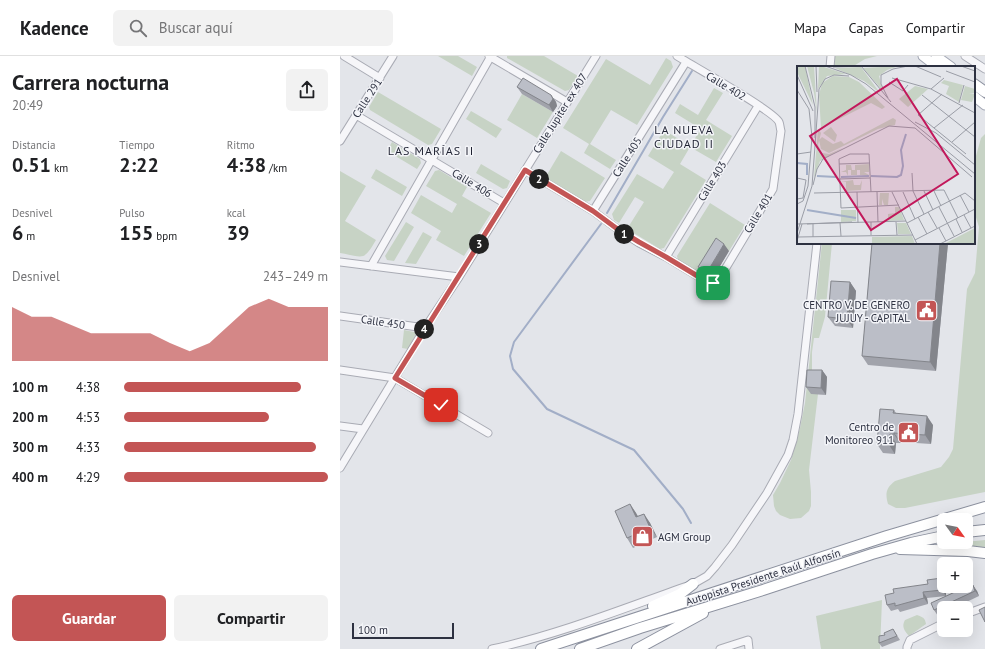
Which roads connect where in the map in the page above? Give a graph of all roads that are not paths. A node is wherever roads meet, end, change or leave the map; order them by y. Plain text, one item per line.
1 (344, 56) edge
2 (393, 56) edge
3 (490, 56) edge
4 (596, 56) edge
5 (677, 56) edge
6 (831, 56) edge
7 (923, 56) edge
8 (936, 56) edge
9 (964, 56) edge
10 (686, 62) junction
11 (830, 66) edge
12 (936, 66) edge
13 (950, 66) edge
14 (985, 69) edge
15 (380, 78) junction
16 (975, 84) edge
17 (985, 91) edge
18 (975, 97) edge
19 (567, 102) junction
20 (985, 104) edge
21 (758, 106) junction
22 (356, 115) junction
23 (776, 118) joint
24 (340, 141) edge
25 (431, 160) junction
26 (525, 170) junction
27 (504, 203) junction
28 (593, 211) junction
29 (817, 244) edge
30 (666, 257) junction
31 (340, 262) edge
32 (371, 266) junction
33 (459, 277) junction
34 (340, 316) edge
35 (425, 328) junction
36 (340, 370) edge
37 (395, 378) junction
38 (340, 426) edge
39 (363, 429) junction
40 (488, 433) dead end
41 (340, 468) edge
42 (985, 507) edge
43 (985, 530) edge
44 (973, 531) edge
45 (937, 538) edge
46 (892, 549) junction
47 (985, 553) edge
48 (693, 584) junction
49 (724, 602) junction
50 (985, 607) edge
51 (973, 611) edge
52 (621, 624) junction
53 (937, 626) edge
54 (492, 649) edge
55 (541, 649) edge
56 (580, 649) edge
57 (636, 649) edge
58 (720, 649) edge
59 (749, 649) edge
60 (907, 649) edge

1 - 15 street
2 - 15 street, Calle 291
3 - 19 street
3 - 25 street
4 - 19 street, Calle Jupiter ex 407
5 - 10 street, Calle 402
6 - 11 street
7 - 12 main road
8 - 13 main road
9 - 14 street
10 - 21 street, Calle 402
10 - 28 street, Calle 405
15 - 22 street, Calle 291
16 - 17 highway
18 - 20 main road
19 - 26 street, Calle Jupiter ex 407
21 - 23 street, Calle 402
21 - 30 street, Calle 403
22 - 24 street, Calle 291
22 - 25 street, Calle 406
23 - 30 street, Calle 401
25 - 27 street, Calle 406
25 - 32 street
26 - 27 street, Calle Jupiter ex 407
26 - 28 street
27 - 33 street, Calle Jupiter ex 407
28 - 30 street
29 - 48 street
31 - 32 street
32 - 33 street
33 - 35 street
34 - 35 street, Calle 450
35 - 37 street
36 - 37 street
37 - 39 street
37 - 40 street
38 - 39 street
39 - 41 street
42 - 52 highway, Autopista Presidente Raúl Alfonsín
43 - 44 highway
45 - 46 highway, Autopista Presidente Raúl Alfonsín
46 - 47 highway
46 - 49 highway, Autopista Presidente Raúl Alfonsín
48 - 52 highway
48 - 54 street
49 - 56 highway, Autopista Presidente Raúl Alfonsín
49 - 57 highway
50 - 51 street
52 - 55 highway, Autopista Presidente Raúl Alfonsín
53 - 60 street
58 - 59 street

